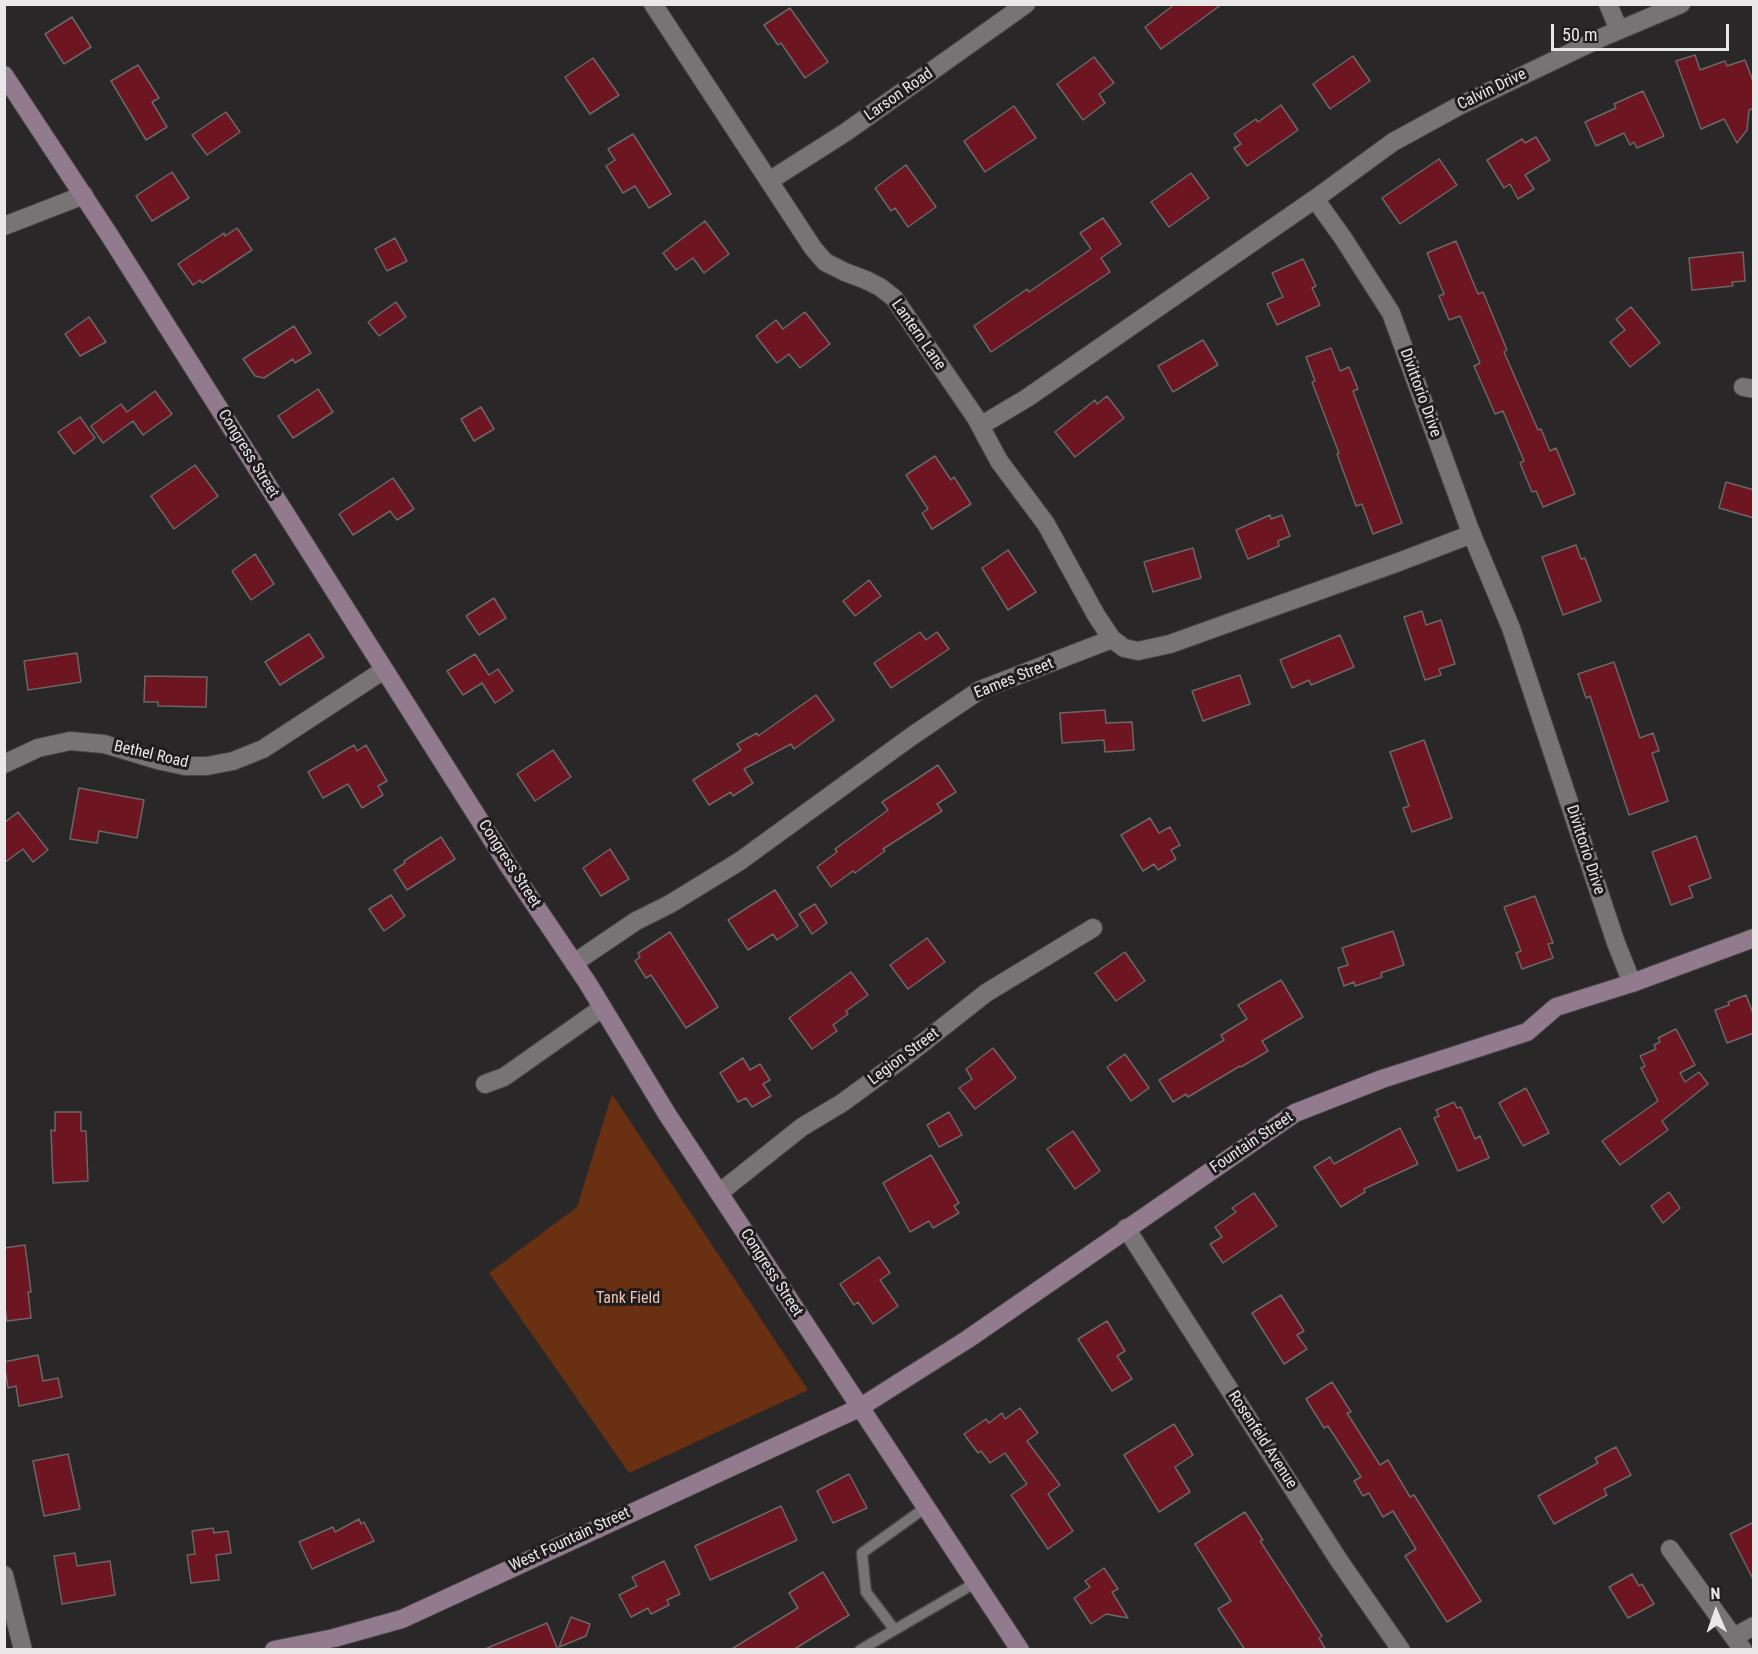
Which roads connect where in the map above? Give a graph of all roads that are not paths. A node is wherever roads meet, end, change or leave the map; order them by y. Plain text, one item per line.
1 (653, 4) edge
2 (1026, 4) edge
3 (1608, 4) edge
4 (1682, 4) edge
5 (1619, 30) junction
6 (4, 75) edge
7 (769, 181) junction
8 (84, 195) junction
9 (1315, 199) junction
10 (4, 225) edge
11 (980, 426) junction
12 (1472, 534) junction
13 (1112, 639) junction
14 (384, 670) junction
15 (4, 764) edge
16 (1093, 928) dead end
17 (1754, 938) edge
18 (574, 963) junction
19 (1632, 983) junction
20 (602, 1008) junction
21 (485, 1084) dead end
22 (719, 1193) junction
23 (1126, 1228) junction
24 (859, 1408) junction
25 (925, 1508) junction
26 (1671, 1549) dead end
27 (4, 1575) edge
28 (975, 1583) junction
29 (1754, 1626) edge
30 (894, 1629) junction
31 (1739, 1643) edge
32 (23, 1650) edge
33 (274, 1650) edge
34 (860, 1650) edge
35 (1020, 1650) edge
36 (1401, 1650) edge

1 - 7 street, Lantern Lane
2 - 7 street, Larson Road
3 - 5 street
4 - 5 street, Calvin Drive
5 - 9 street, Calvin Drive
6 - 8 main road, Congress Street
7 - 11 street, Lantern Lane
8 - 10 street
8 - 14 main road, Congress Street
9 - 11 street
9 - 12 street, Divittorio Drive
11 - 13 street, Lantern Lane
12 - 13 street
12 - 19 street, Divittorio Drive
13 - 18 street, Eames Street
14 - 15 street, Bethel Road
14 - 18 main road, Congress Street
16 - 22 street, Legion Street
17 - 19 main road, Fountain Street
18 - 20 main road, Congress Street
19 - 23 main road, Fountain Street
20 - 21 street
20 - 22 main road, Congress Street
22 - 24 main road, Congress Street
23 - 24 main road, Fountain Street
23 - 36 street, Rosenfeld Avenue
24 - 25 main road, Congress Street
24 - 33 main road, West Fountain Street
25 - 28 main road, Congress Street
25 - 30 lane
26 - 31 street
27 - 32 street
28 - 30 lane
28 - 35 main road, Congress Street
29 - 31 street
30 - 34 lane

